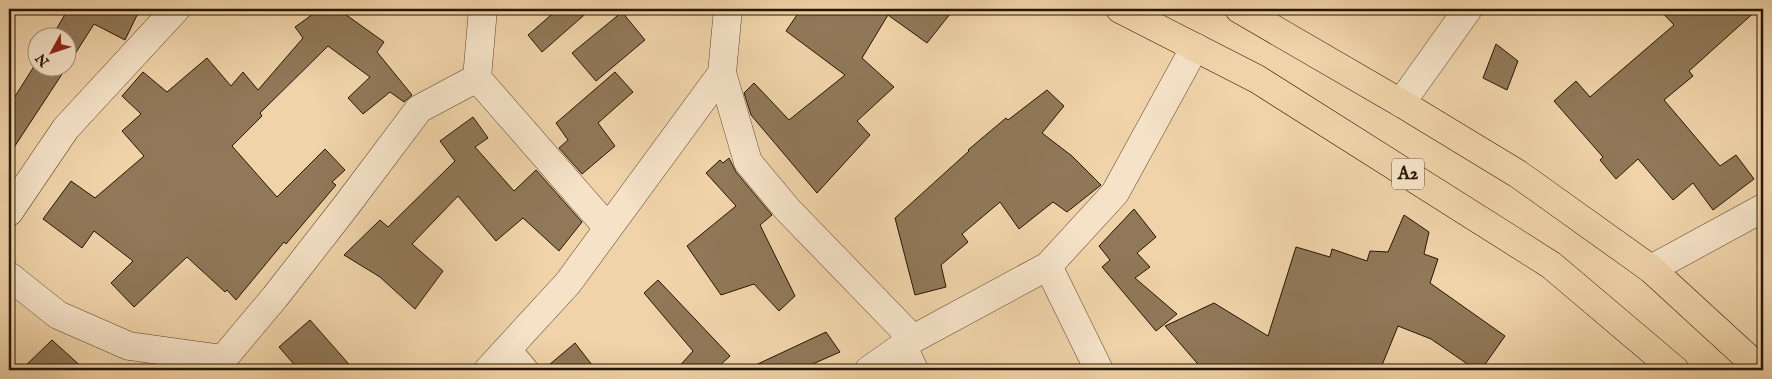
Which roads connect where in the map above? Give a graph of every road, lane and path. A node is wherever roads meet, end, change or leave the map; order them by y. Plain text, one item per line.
1 (176, 9) edge
2 (483, 9) edge
3 (728, 9) edge
4 (1120, 9) edge
5 (1239, 9) edge
6 (1468, 9) edge
7 (1195, 47) junction
8 (722, 73) junction
9 (477, 78) junction
10 (1401, 103) junction
11 (1763, 208) edge
12 (9, 212) edge
13 (608, 228) junction
14 (1048, 266) junction
15 (1651, 269) junction
16 (9, 276) edge
17 (910, 352) edge
18 (515, 360) edge
19 (488, 370) edge
20 (870, 370) edge
21 (1099, 370) edge
22 (1675, 370) edge
23 (1761, 370) edge

1 - 12 street
2 - 9 street
3 - 8 street
4 - 7 highway, A2
5 - 10 highway
6 - 10 street
7 - 14 street
7 - 22 highway, A2
8 - 13 street
8 - 17 street
9 - 13 street
9 - 16 street
10 - 15 highway
11 - 15 street
13 - 18 street
14 - 17 street
14 - 21 street
15 - 23 highway
17 - 20 street
18 - 19 street

